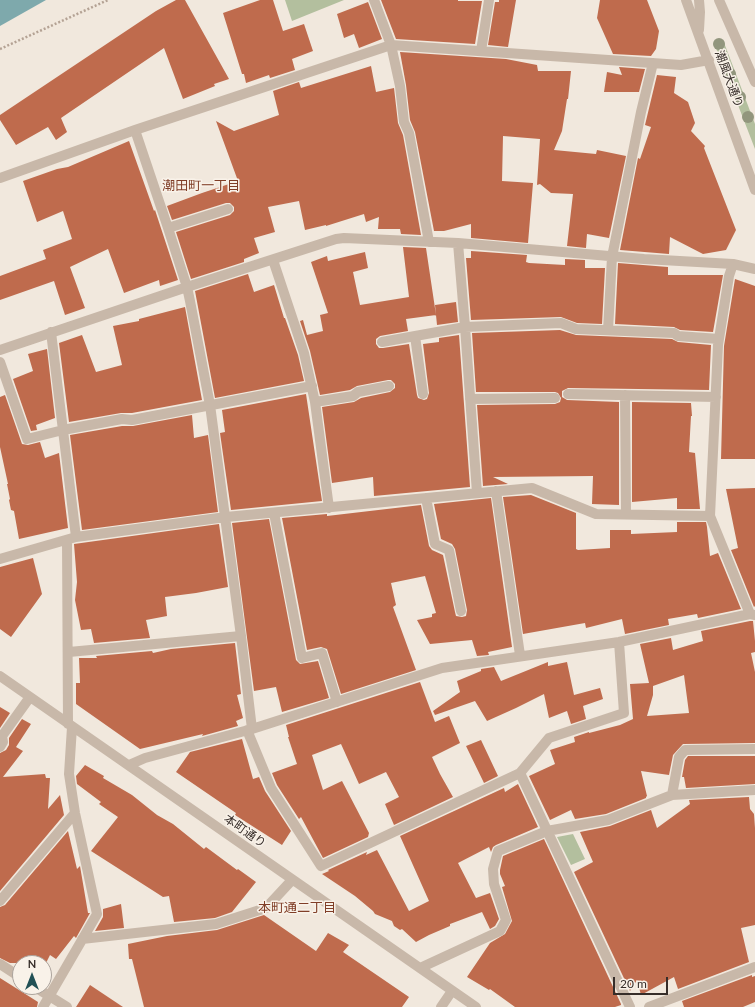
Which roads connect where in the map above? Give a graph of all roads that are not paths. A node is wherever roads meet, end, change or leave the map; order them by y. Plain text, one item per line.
1 (374, 0) edge
2 (489, 0) edge
3 (686, 0) edge
4 (699, 0) edge
5 (719, 0) edge
6 (699, 34) junction
7 (392, 45) junction
8 (481, 51) junction
9 (709, 60) junction
10 (653, 63) junction
11 (755, 82) edge
12 (135, 130) junction
13 (0, 178) edge
14 (755, 190) edge
15 (228, 209) dead end
16 (168, 228) junction
17 (429, 242) junction
18 (458, 243) junction
19 (612, 256) junction
20 (273, 260) junction
21 (733, 264) junction
22 (755, 268) edge
23 (187, 287) junction
24 (466, 327) junction
25 (608, 330) junction
26 (51, 332) junction
27 (415, 336) junction
28 (719, 339) junction
29 (382, 342) dead end
30 (0, 350) edge
31 (0, 362) edge
32 (312, 386) junction
33 (390, 386) dead end
34 (423, 394) dead end
35 (568, 394) dead end
36 (625, 395) junction
37 (555, 398) dead end
38 (716, 398) junction
39 (470, 399) junction
40 (315, 402) junction
41 (210, 405) junction
42 (63, 430) junction
43 (496, 491) junction
44 (477, 493) junction
45 (426, 498) junction
46 (329, 508) junction
47 (274, 513) junction
48 (626, 514) junction
49 (710, 516) junction
50 (226, 517) junction
51 (72, 538) junction
52 (0, 559) edge
53 (461, 611) dead end
54 (753, 615) edge
55 (241, 636) junction
56 (619, 642) junction
57 (69, 652) junction
58 (520, 655) junction
59 (0, 676) edge
60 (30, 697) junction
61 (337, 702) junction
62 (70, 726) junction
63 (250, 729) junction
64 (0, 747) edge
65 (755, 749) edge
66 (129, 765) junction
67 (520, 773) junction
68 (755, 790) edge
69 (672, 795) junction
70 (75, 813) junction
71 (547, 831) junction
72 (292, 880) junction
73 (0, 901) edge
74 (82, 939) junction
75 (0, 964) edge
76 (755, 967) edge
77 (420, 968) junction
78 (12, 972) edge
79 (452, 991) junction
80 (49, 996) junction
81 (42, 1007) edge
82 (67, 1007) edge
83 (441, 1007) edge
84 (476, 1007) edge
85 (630, 1007) edge
86 (649, 1007) edge

1 - 7 street
2 - 8 street
3 - 6 street, 潮風大通り
4 - 6 street
5 - 11 street, 潮風大通り
6 - 9 street, 潮風大通り
7 - 8 street
7 - 12 street
7 - 17 street
8 - 10 street
9 - 10 street
9 - 14 street, 潮風大通り
10 - 19 street
12 - 13 street
12 - 16 street
15 - 16 street
16 - 23 street
17 - 18 street
17 - 20 street
18 - 19 street
18 - 24 street
19 - 21 street
19 - 25 street
20 - 23 street
20 - 32 street
21 - 22 street
21 - 28 street
23 - 26 street
23 - 41 street
24 - 25 street
24 - 27 street
24 - 39 street
25 - 28 street
26 - 30 street
26 - 42 street
27 - 29 street
27 - 34 street
28 - 38 street
31 - 42 street
32 - 40 street
32 - 41 street
33 - 40 street
35 - 36 street
36 - 38 street
36 - 48 street
37 - 39 street
38 - 49 street
39 - 44 street
40 - 46 street
41 - 42 street
41 - 50 street
42 - 51 street
43 - 44 street
43 - 48 street
43 - 58 street
44 - 45 street
45 - 46 street
45 - 53 street
46 - 47 street
47 - 50 street
47 - 61 street
48 - 49 street
49 - 54 street
50 - 51 street
50 - 55 street
51 - 52 street
51 - 57 street
54 - 56 street
55 - 57 street
55 - 63 street
56 - 58 street
56 - 67 street
57 - 62 street
58 - 61 street
59 - 60 street, 本町通り
60 - 62 street, 本町通り
60 - 64 street
61 - 63 street
62 - 66 street, 本町通り
62 - 70 street
63 - 66 street
63 - 67 street
65 - 69 street
66 - 72 street, 本町通り
67 - 71 street
68 - 69 street
69 - 71 street
70 - 73 street
70 - 74 street
71 - 77 street
71 - 85 street
72 - 74 street
72 - 77 street, 本町通り
74 - 80 street
75 - 78 street
76 - 86 street
77 - 79 street, 本町通り
79 - 83 street
79 - 84 street, 本町通り
80 - 81 street
80 - 82 street

